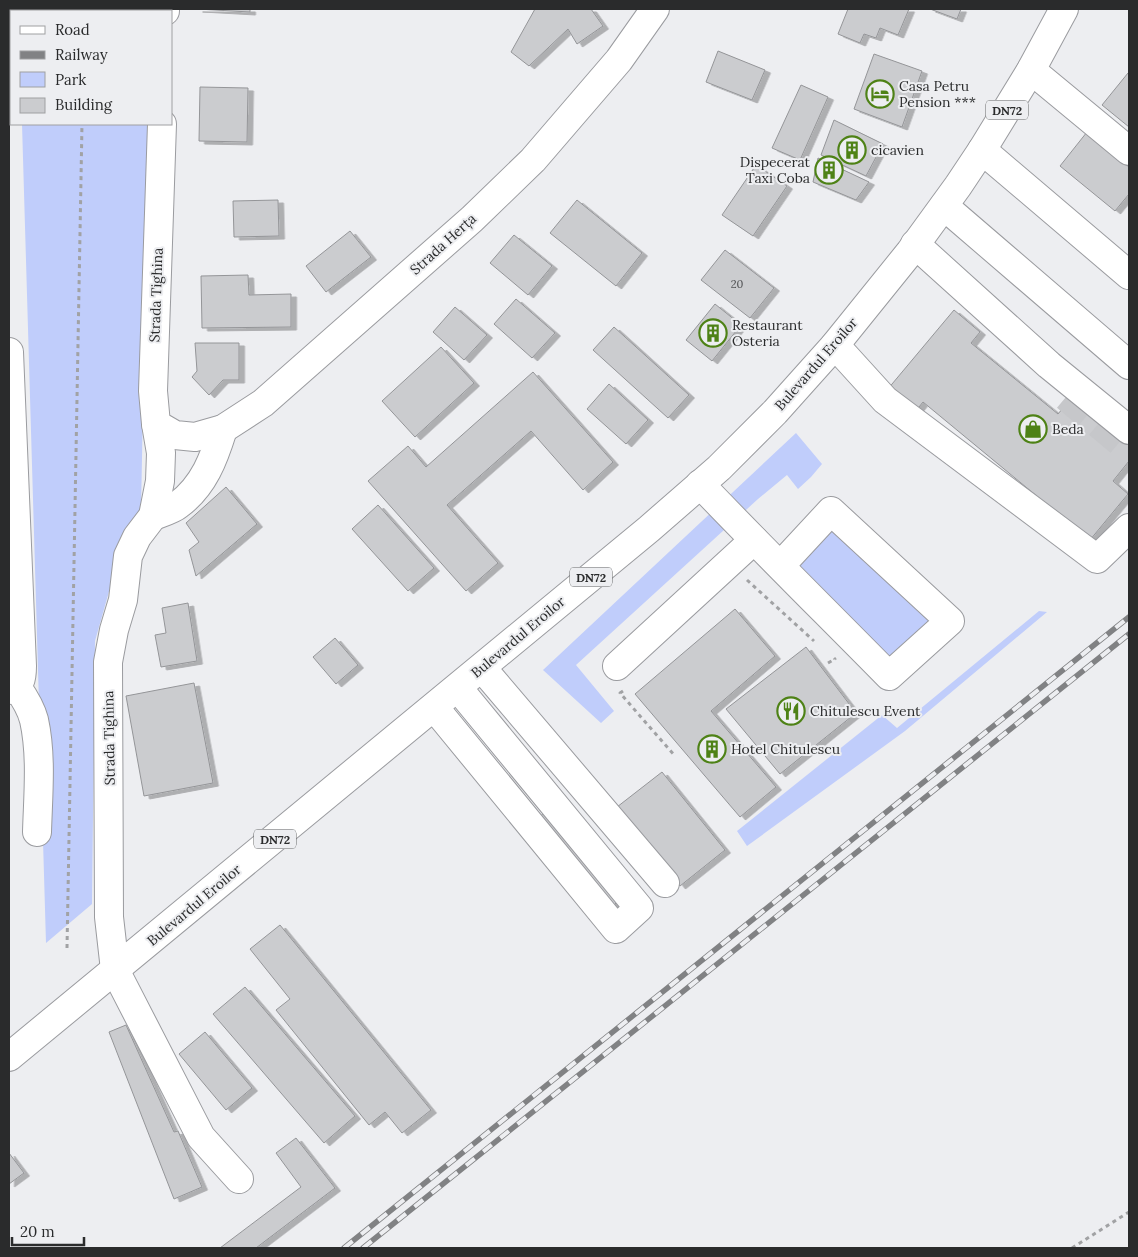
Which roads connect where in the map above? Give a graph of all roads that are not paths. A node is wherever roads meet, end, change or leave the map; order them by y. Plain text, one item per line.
1 (655, 9) edge
2 (1064, 9) edge
3 (1031, 70) junction
4 (162, 125) edge
5 (982, 150) junction
6 (1129, 151) edge
7 (944, 206) junction
8 (915, 244) junction
9 (1129, 275) edge
10 (835, 345) junction
11 (9, 352) edge
12 (1129, 364) edge
13 (1049, 365) junction
14 (1066, 397) tunnel mouth
15 (156, 424) junction
16 (223, 429) junction
17 (1129, 430) edge
18 (700, 484) junction
19 (154, 516) junction
20 (1129, 528) edge
21 (754, 540) junction
22 (780, 566) junction
23 (482, 668) junction
24 (622, 677) road end
25 (13, 688) edge
26 (458, 688) junction
27 (434, 707) junction
28 (37, 832) dead end
29 (665, 883) dead end
30 (116, 970) junction
31 (9, 1057) edge
32 (239, 1179) dead end

1 - 16 street, Strada Herța
2 - 3 street, Bulevardul Eroilor / DN72
3 - 5 street, Bulevardul Eroilor / DN72
3 - 6 street
4 - 15 street, Strada Tighina
5 - 7 street, Bulevardul Eroilor / DN72
5 - 9 street
7 - 8 street, Bulevardul Eroilor / DN72
7 - 12 street
8 - 10 street, Bulevardul Eroilor / DN72
8 - 13 street
10 - 18 street, Bulevardul Eroilor / DN72
10 - 20 street
11 - 25 street
13 - 14 street
13 - 17 street
15 - 16 street, Strada Herța
15 - 19 street, Strada Tighina
16 - 19 street
18 - 21 street
18 - 23 street, Bulevardul Eroilor / DN72
19 - 30 street, Strada Tighina
21 - 22 street
21 - 24 street
22 - 22 street
23 - 26 street, Bulevardul Eroilor / DN72
23 - 29 street
25 - 28 street
26 - 27 street, Bulevardul Eroilor / DN72
26 - 27 street
27 - 30 street, Bulevardul Eroilor / DN72
30 - 31 street, Bulevardul Eroilor / DN72
30 - 32 street, Strada Tighina

